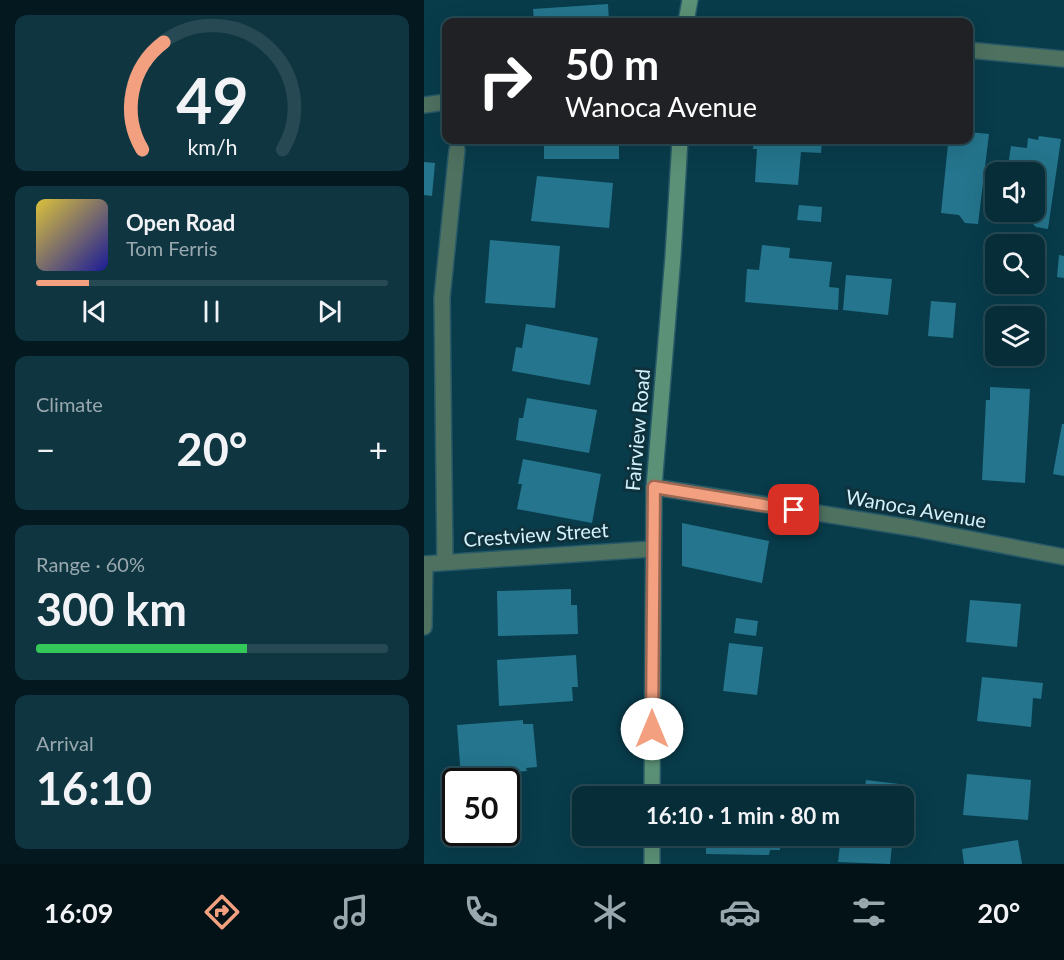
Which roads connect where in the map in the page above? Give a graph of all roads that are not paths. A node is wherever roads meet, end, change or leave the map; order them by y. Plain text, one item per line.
1 (690, 0) edge
2 (687, 18) edge
3 (973, 50) edge
4 (1063, 59) edge
5 (442, 103) edge
6 (424, 105) edge
7 (680, 144) edge
8 (457, 150) dead end
9 (654, 487) junction
10 (652, 549) junction
11 (1063, 557) edge
12 (445, 562) junction
13 (425, 564) edge
14 (424, 627) edge
15 (652, 786) edge
16 (652, 846) edge
17 (652, 864) edge

1 - 2 main road
3 - 4 street
5 - 6 street
7 - 9 main road, Fairview Road
8 - 12 street
9 - 10 main road, Fairview Road
9 - 11 street, Wanoca Avenue
10 - 12 street, Crestview Street
10 - 15 main road, Fairview Road
12 - 13 street, Crestview Street
13 - 14 street
16 - 17 main road

